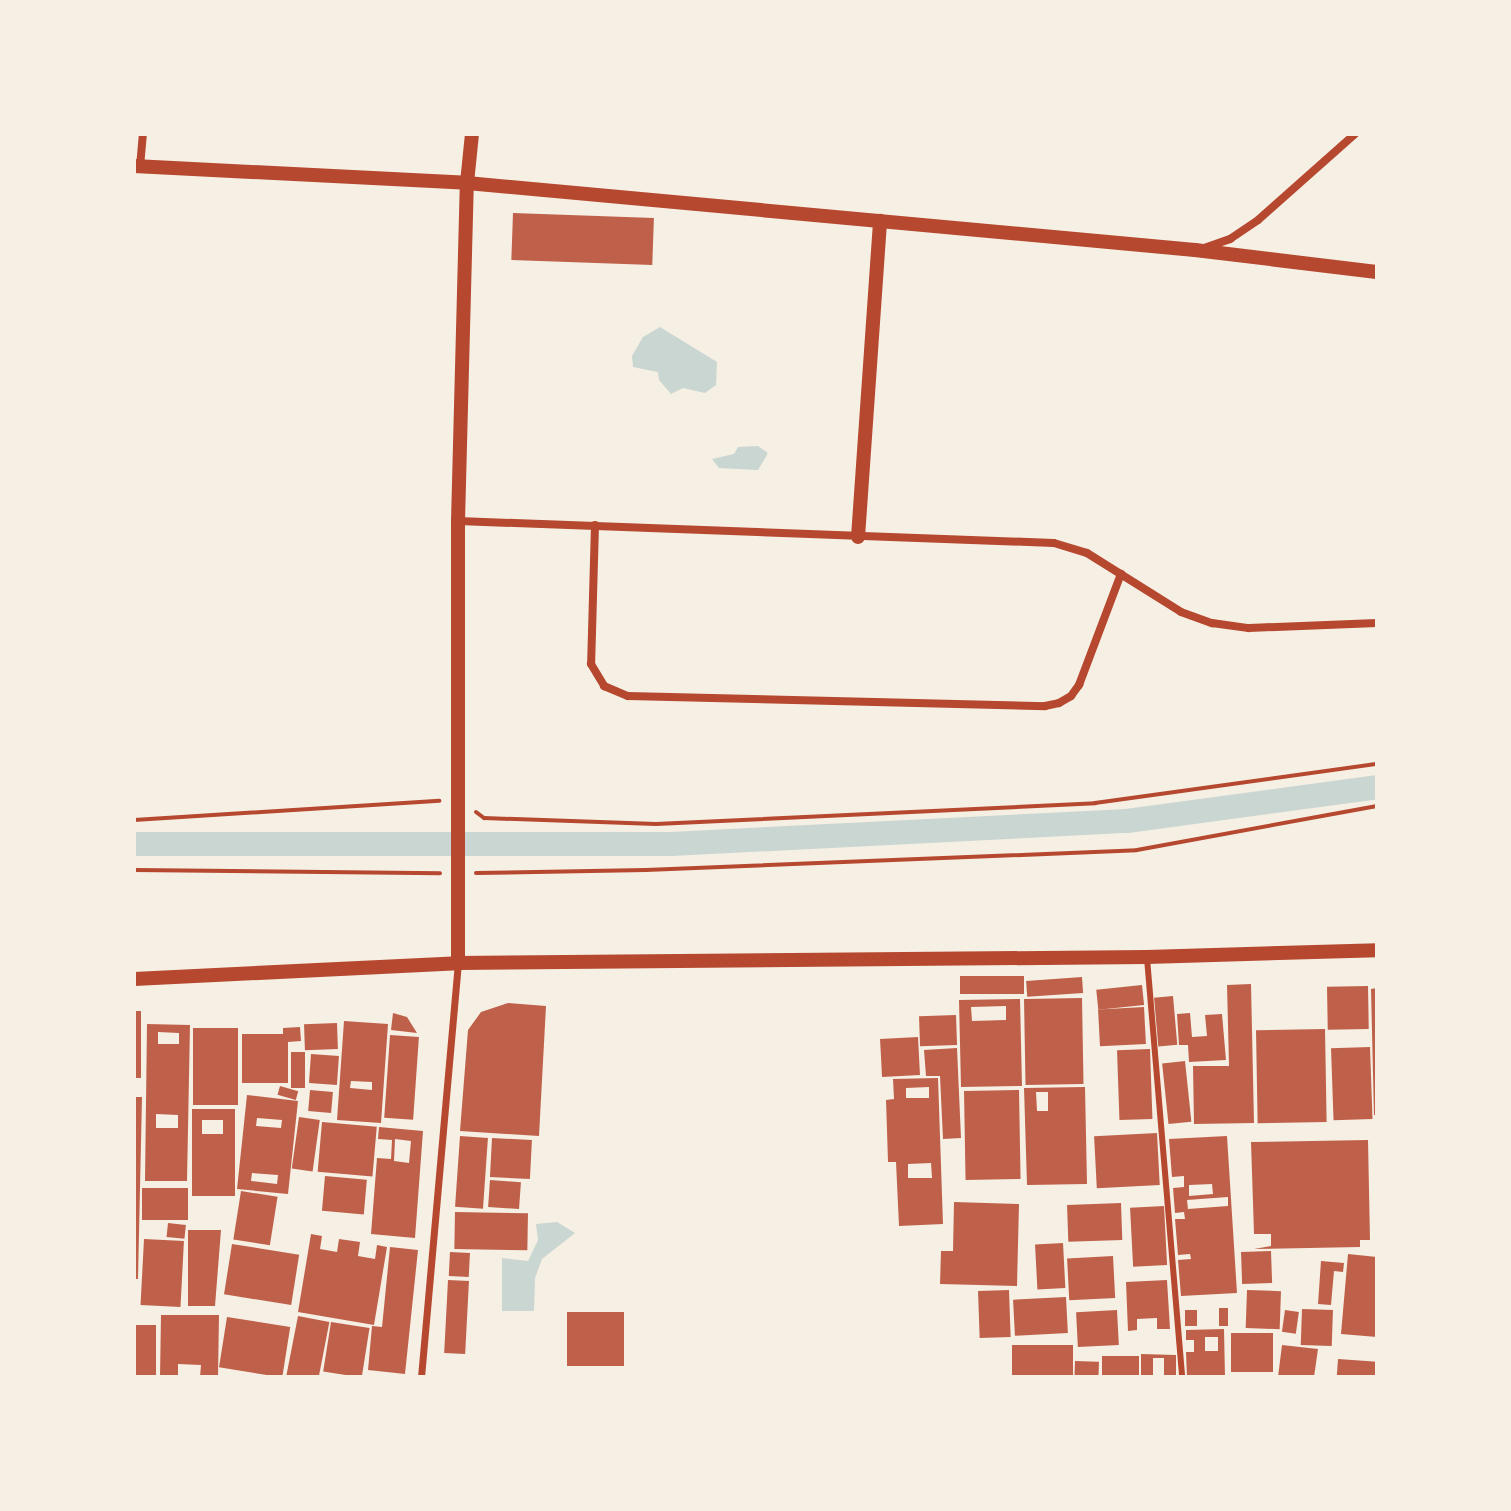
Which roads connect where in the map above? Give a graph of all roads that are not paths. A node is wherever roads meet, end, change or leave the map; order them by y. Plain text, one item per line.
1 (143, 134) edge
2 (472, 134) edge
3 (1355, 134) edge
4 (137, 166) edge
5 (467, 183) junction
6 (880, 221) junction
7 (1195, 250) junction
8 (1377, 272) edge
9 (458, 521) junction
10 (595, 525) junction
11 (858, 537) junction
12 (1121, 574) junction
13 (1377, 623) edge
14 (1377, 950) edge
15 (1147, 957) junction
16 (458, 963) junction
17 (134, 979) edge
18 (421, 1377) edge
19 (1182, 1377) edge

1 - 4 street
2 - 5 street
3 - 7 street
4 - 5 street
5 - 6 street
5 - 9 street
6 - 7 street
6 - 11 street
7 - 8 street
9 - 10 street
9 - 16 street
10 - 11 street
10 - 12 street
11 - 12 street
12 - 13 street
14 - 15 street
15 - 16 street
15 - 19 lane
16 - 17 street
16 - 18 street

